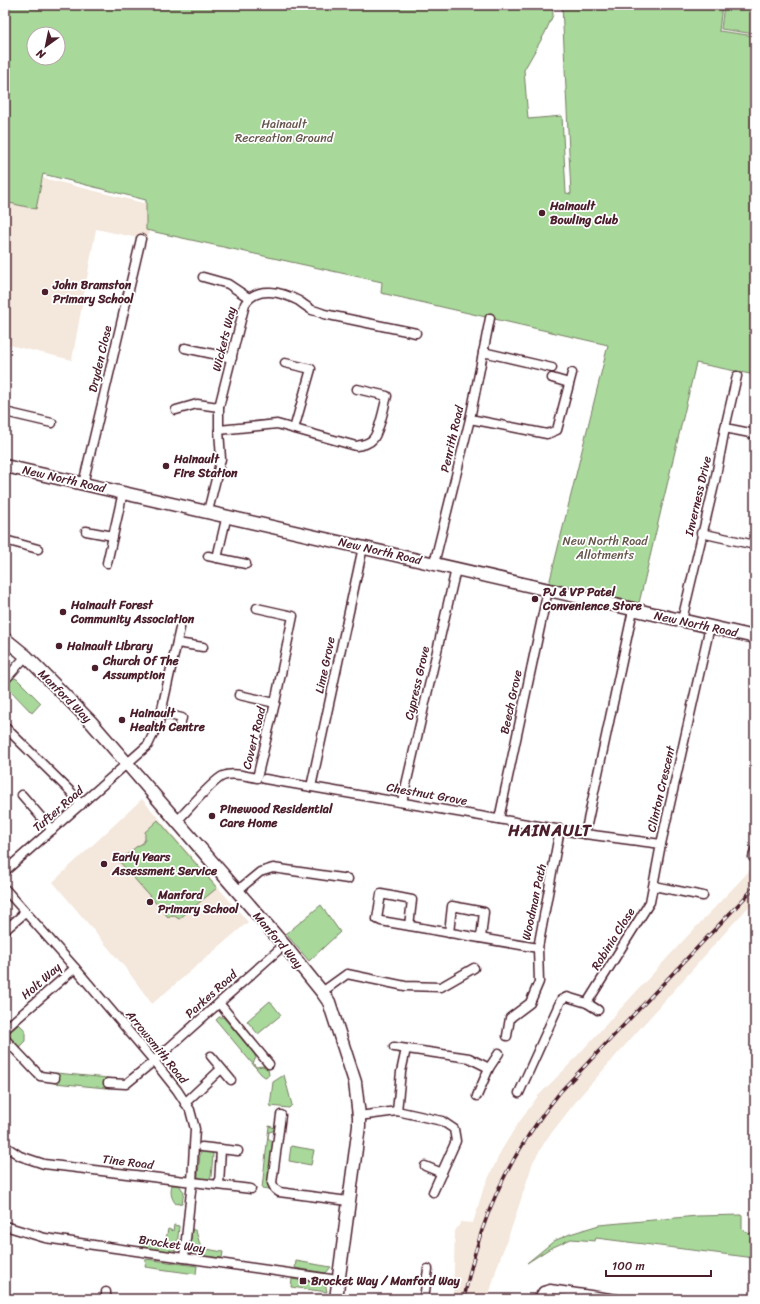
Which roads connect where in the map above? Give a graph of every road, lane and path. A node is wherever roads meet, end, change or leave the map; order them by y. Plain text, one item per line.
1 (141, 239) dead end
2 (203, 277) dead end
3 (249, 298) junction
4 (490, 318) dead end
5 (416, 333) dead end
6 (185, 348) dead end
7 (483, 352) junction
8 (232, 358) junction
9 (285, 363) dead end
10 (552, 368) dead end
11 (572, 372) dead end
12 (737, 376) dead end
13 (552, 378) dead end
14 (569, 383) junction
15 (357, 388) dead end
16 (219, 407) junction
17 (176, 410) dead end
18 (6, 413) edge
19 (470, 419) junction
20 (5, 422) edge
21 (52, 423) dead end
22 (725, 428) junction
23 (294, 429) junction
24 (219, 430) junction
25 (755, 434) edge
26 (5, 466) edge
27 (83, 484) junction
28 (123, 492) junction
29 (208, 512) junction
30 (227, 515) junction
31 (86, 531) dead end
32 (701, 533) junction
33 (113, 536) junction
34 (5, 540) edge
35 (755, 545) edge
36 (363, 547) junction
37 (38, 549) dead end
38 (208, 556) dead end
39 (217, 558) junction
40 (107, 563) dead end
41 (246, 564) dead end
42 (434, 564) junction
43 (456, 569) junction
44 (548, 590) junction
45 (257, 608) dead end
46 (633, 610) junction
47 (682, 620) junction
48 (710, 626) junction
49 (180, 628) dead end
50 (755, 637) edge
51 (5, 638) edge
52 (177, 643) junction
53 (202, 647) dead end
54 (26, 656) junction
55 (5, 680) edge
56 (239, 695) dead end
57 (275, 703) junction
58 (161, 713) junction
59 (5, 727) edge
60 (180, 728) dead end
61 (127, 764) junction
62 (264, 779) dead end
63 (311, 788) junction
64 (22, 795) dead end
65 (402, 802) junction
66 (81, 805) junction
67 (498, 819) junction
68 (177, 821) junction
69 (560, 829) junction
70 (52, 830) junction
71 (585, 834) junction
72 (661, 844) junction
73 (5, 871) edge
74 (348, 879) dead end
75 (654, 886) junction
76 (5, 888) edge
77 (237, 891) junction
78 (702, 896) dead end
79 (26, 912) junction
80 (409, 926) junction
81 (5, 930) edge
82 (449, 932) junction
83 (481, 938) junction
84 (284, 945) junction
85 (538, 948) junction
86 (75, 968) junction
87 (474, 968) dead end
88 (322, 992) junction
89 (219, 1003) junction
90 (587, 1003) junction
91 (598, 1010) dead end
92 (5, 1029) edge
93 (507, 1036) dead end
94 (5, 1039) edge
95 (394, 1047) dead end
96 (406, 1049) junction
97 (499, 1053) dead end
98 (211, 1056) dead end
99 (264, 1057) junction
100 (154, 1061) junction
101 (257, 1063) dead end
102 (269, 1064) dead end
103 (489, 1068) junction
104 (222, 1069) junction
105 (55, 1078) dead end
106 (231, 1080) dead end
107 (108, 1083) dead end
108 (520, 1093) dead end
109 (477, 1096) dead end
110 (185, 1103) junction
111 (397, 1111) junction
112 (281, 1115) dead end
113 (359, 1116) junction
114 (5, 1146) edge
115 (202, 1147) dead end
116 (221, 1149) junction
117 (238, 1151) dead end
118 (425, 1166) dead end
119 (442, 1173) junction
120 (192, 1182) junction
121 (218, 1185) junction
122 (252, 1189) dead end
123 (433, 1192) dead end
124 (348, 1201) junction
125 (5, 1226) edge
126 (184, 1258) junction
127 (428, 1269) dead end
128 (338, 1280) junction
129 (336, 1299) edge
130 (424, 1299) edge
131 (538, 1299) edge
132 (617, 1299) edge

1 - 27 street, Dryden Close
2 - 3 street
3 - 5 street, Wickets Way
3 - 8 street, Wickets Way
4 - 7 street, Penrith Road
6 - 8 street
7 - 10 street
7 - 19 street, Penrith Road
8 - 16 street, Wickets Way
9 - 23 street
11 - 14 street
12 - 22 street, Inverness Drive
13 - 14 street
14 - 19 street
15 - 23 street
16 - 17 street
16 - 24 street, Wickets Way
18 - 20 street
18 - 21 street
19 - 42 street, Penrith Road
22 - 25 street
22 - 32 street, Inverness Drive
23 - 24 street
24 - 29 street, Wickets Way
26 - 27 street, New North Road
27 - 28 street, New North Road
28 - 29 street, New North Road
28 - 33 street
29 - 30 street, New North Road
30 - 36 street, New North Road
30 - 39 street
31 - 33 street
32 - 35 street
32 - 47 street, Inverness Drive
33 - 40 street
34 - 37 street
36 - 42 street, New North Road
36 - 63 street, Lime Grove
38 - 39 street
39 - 41 street
42 - 43 street, New North Road
43 - 44 street, New North Road
43 - 65 street, Cypress Grove
44 - 46 street, New North Road
44 - 67 street, Beech Grove
45 - 57 street, Covert Road
46 - 47 street, New North Road
46 - 71 street
47 - 48 street, New North Road
48 - 50 street, New North Road
48 - 72 street, Clinton Crescent
49 - 52 street, Tufter Road
51 - 54 street, Manford Way
52 - 53 street
52 - 58 street, Tufter Road
54 - 55 street
54 - 61 street, Manford Way
56 - 57 street, Covert Road
57 - 68 street, Covert Road
58 - 60 street
58 - 61 street, Tufter Road
59 - 66 street
61 - 66 street, Tufter Road
61 - 68 street, Manford Way
62 - 63 street, Chestnut Grove
63 - 65 street, Chestnut Grove
64 - 70 street
65 - 67 street, Chestnut Grove
66 - 70 street, Tufter Road
67 - 69 street, Chestnut Grove
68 - 77 street, Manford Way
69 - 71 street, Chestnut Grove
69 - 85 street, Woodman Path
70 - 73 street, Tufter Road
71 - 72 street, Clinton Crescent
72 - 75 street, Robinia Close
74 - 77 street
75 - 78 street
75 - 90 street, Robinia Close
76 - 79 street, Arrowsmith Road
77 - 84 street, Manford Way
79 - 81 street
79 - 86 street, Arrowsmith Road
80 - 80 street, Woodman Path
80 - 82 street, Woodman Path
82 - 83 street, Woodman Path
82 - 83 street
83 - 85 street, Woodman Path
84 - 88 street, Manford Way
84 - 89 street, Parkes Road
85 - 93 street
86 - 92 street, Holt Way
86 - 100 street, Arrowsmith Road
87 - 88 street
88 - 113 street, Manford Way
89 - 99 street
89 - 100 street, Parkes Road
90 - 91 street
90 - 108 street
94 - 105 street
95 - 96 street
96 - 103 street
96 - 111 street
97 - 103 street
98 - 104 street
99 - 101 street
99 - 102 street
100 - 107 street, Parkes Road
100 - 110 street, Arrowsmith Road
103 - 109 street
104 - 106 street
104 - 110 street
110 - 120 street, Arrowsmith Road
111 - 113 street
111 - 119 street
112 - 124 street
113 - 124 street, Manford Way
114 - 120 street, Tine Road
115 - 116 street
116 - 117 street
116 - 121 street
118 - 119 street
119 - 123 street
120 - 121 street, Tine Road
120 - 126 street, Arrowsmith Road
121 - 122 street, Tine Road
124 - 128 street, Manford Way
125 - 126 street, Brocket Way
126 - 128 street, Brocket Way
127 - 130 street
128 - 129 street, Manford Way
131 - 132 street

